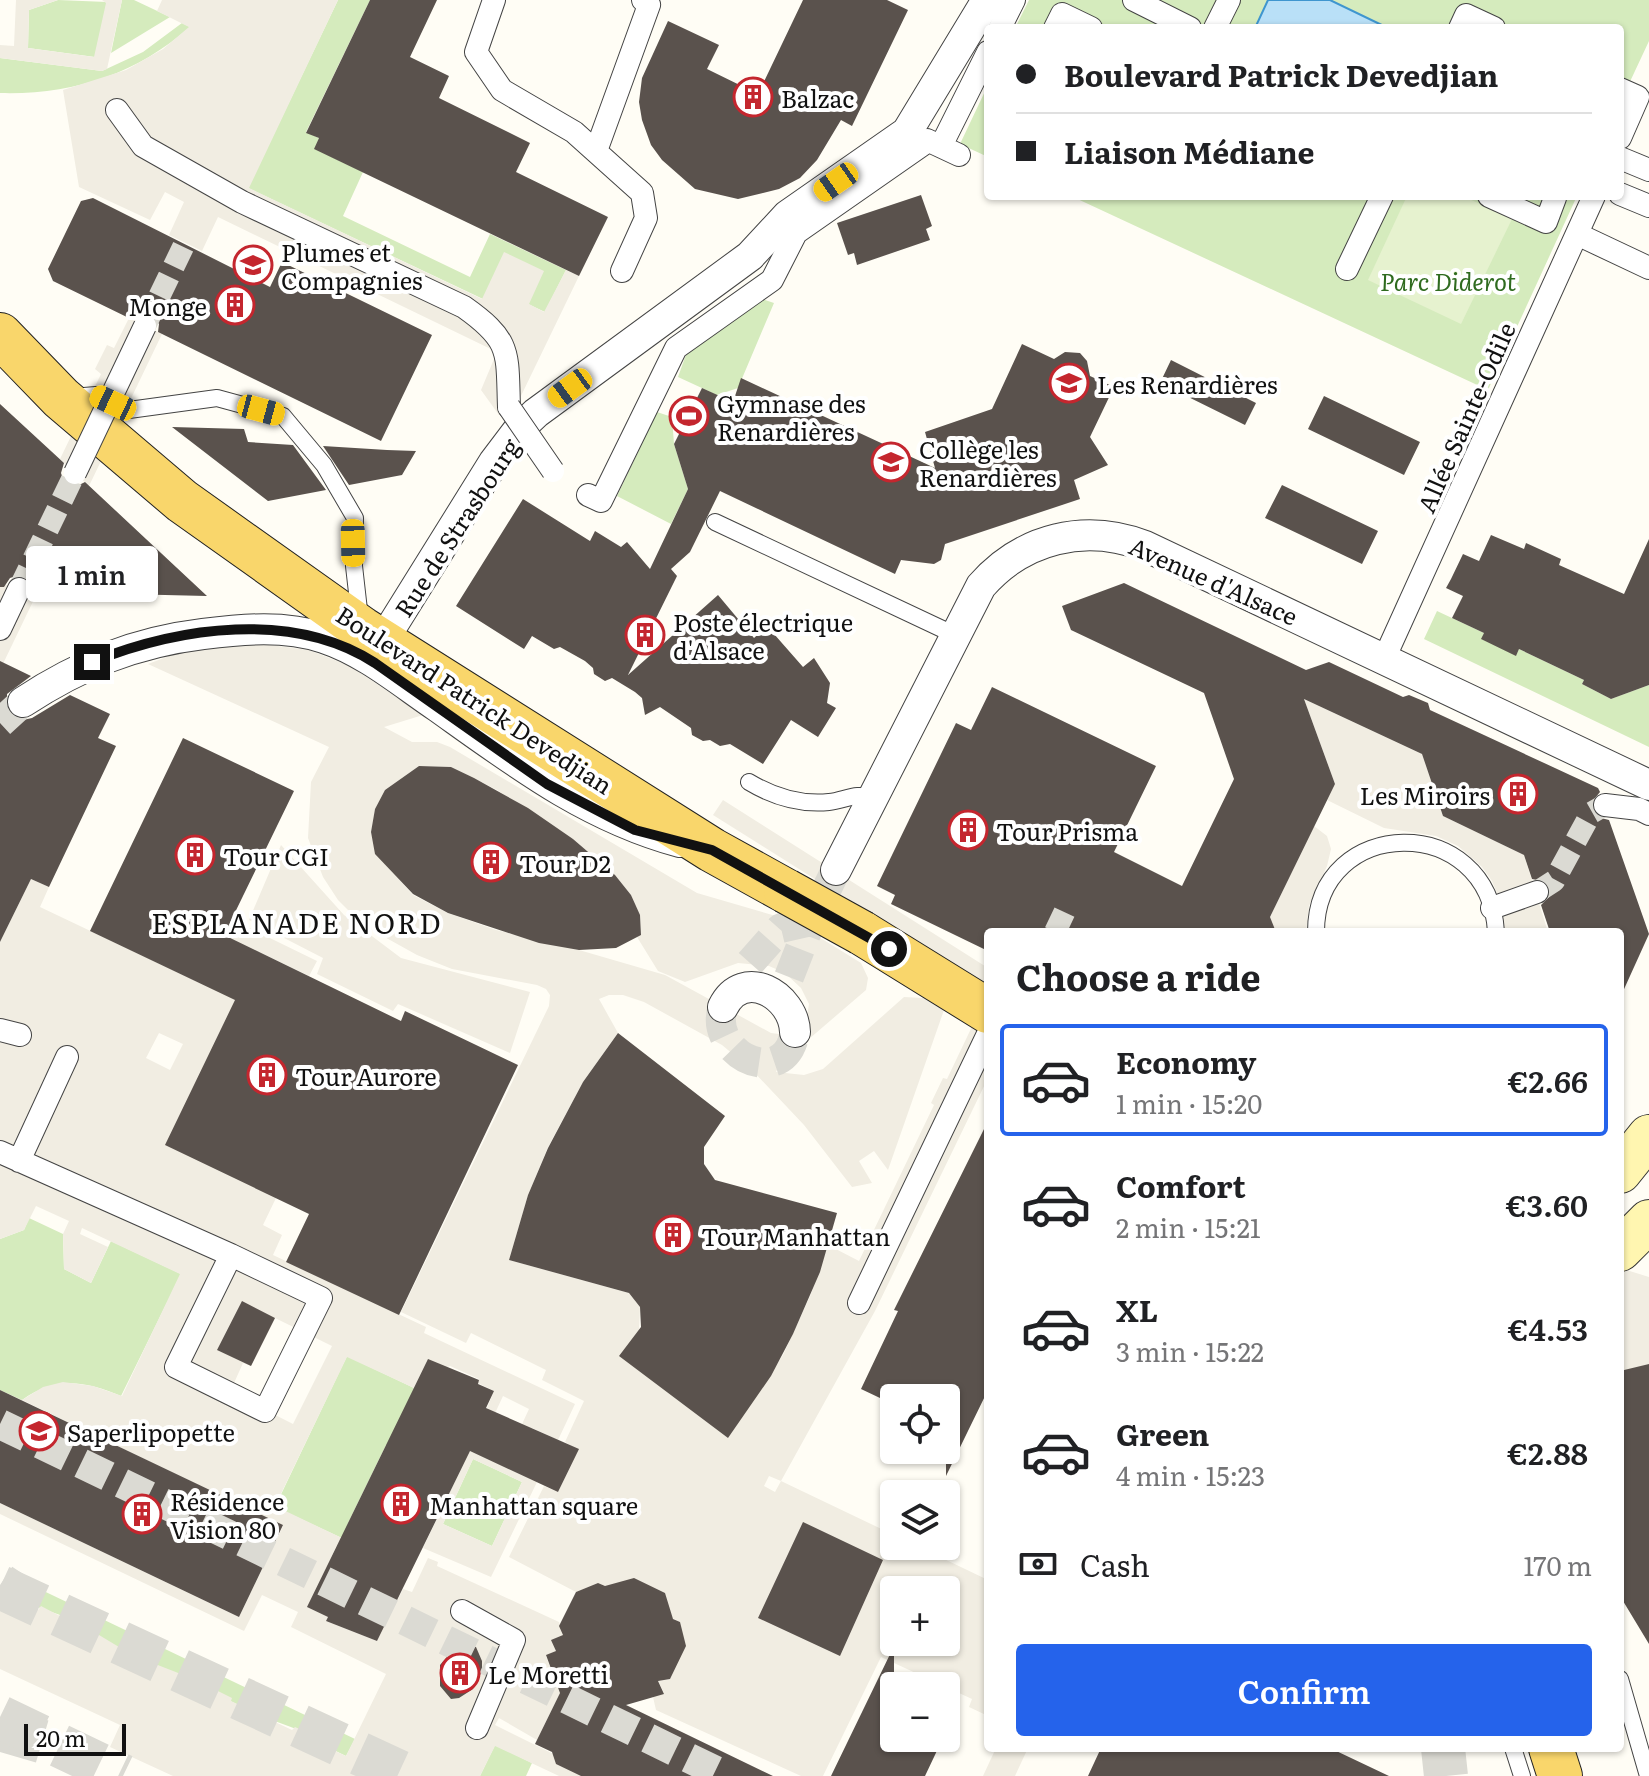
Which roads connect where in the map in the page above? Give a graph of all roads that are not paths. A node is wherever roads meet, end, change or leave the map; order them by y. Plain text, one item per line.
1 (494, 0) edge
2 (643, 0) edge
3 (987, 0) edge
4 (1014, 0) edge
5 (1134, 0) edge
6 (1229, 0) edge
7 (1002, 24) edge
8 (1057, 24) edge
9 (1083, 24) edge
10 (1182, 24) edge
11 (1217, 24) edge
12 (1462, 24) edge
13 (1485, 24) edge
14 (984, 59) edge
15 (1629, 93) edge
16 (117, 110) dead end
17 (1624, 118) edge
18 (934, 143) junction
19 (596, 151) junction
20 (1624, 160) edge
21 (1649, 170) edge
22 (1624, 196) edge
23 (1380, 200) edge
24 (1498, 200) edge
25 (1552, 200) edge
26 (1569, 200) edge
27 (1590, 204) edge
28 (1649, 206) edge
29 (1577, 234) junction
30 (1649, 268) edge
31 (1347, 269) dead end
32 (622, 271) dead end
33 (145, 326) tunnel mouth
34 (0, 335) edge
35 (61, 398) junction
36 (553, 471) dead end
37 (75, 473) tunnel mouth
38 (588, 495) dead end
39 (715, 522) dead end
40 (19, 589) tunnel mouth
41 (0, 629) edge
42 (955, 635) junction
43 (372, 636) junction
44 (1384, 659) junction
45 (23, 702) tunnel mouth
46 (749, 782) dead end
47 (1649, 785) edge
48 (872, 799) junction
49 (1605, 805) dead end
50 (1649, 814) edge
51 (712, 850) junction
52 (836, 870) tunnel mouth
53 (1537, 892) tunnel mouth
54 (1492, 908) junction
55 (1317, 928) edge
56 (1495, 928) edge
57 (789, 977) tunnel mouth
58 (738, 987) dead end
59 (984, 1009) edge
60 (984, 1042) edge
61 (67, 1057) dead end
62 (1649, 1136) edge
63 (9, 1156) edge
64 (1624, 1167) edge
65 (1649, 1183) edge
66 (1624, 1205) edge
67 (1649, 1221) edge
68 (1624, 1246) edge
69 (231, 1255) junction
70 (859, 1303) dead end
71 (462, 1611) dead end
72 (1624, 1693) edge
73 (477, 1728) dead end
74 (1514, 1752) edge
75 (1552, 1752) edge
76 (1522, 1776) edge
77 (1560, 1776) edge
78 (1648, 1776) edge

1 - 19 street
2 - 19 street
3 - 18 street, Rue de Strasbourg
4 - 7 street
5 - 10 street
6 - 11 street
8 - 9 street
12 - 13 street
14 - 18 street
15 - 17 street
16 - 36 street, bridge
18 - 38 street
18 - 43 street, Rue de Strasbourg
19 - 32 street
20 - 21 street
22 - 28 street
23 - 31 street
24 - 25 street
26 - 27 street
27 - 29 street, Allée Sainte-Odile
29 - 30 street
29 - 44 street, Allée Sainte-Odile
33 - 37 street, bridge
34 - 35 main road, Boulevard Patrick Devedjian
35 - 43 main road, Boulevard Patrick Devedjian
35 - 43 lane
39 - 42 lane
40 - 41 street
42 - 44 street, Avenue d'Alsace
42 - 48 street, Avenue d'Alsace
43 - 51 main road, Boulevard Patrick Devedjian
44 - 47 street, Avenue d'Alsace
45 - 51 street
46 - 48 lane
48 - 52 street, Avenue d'Alsace
49 - 50 street
51 - 59 main road, Boulevard Patrick Devedjian, bridge
53 - 54 street
54 - 55 lane
54 - 56 lane
57 - 58 street
60 - 70 street
61 - 63 street
62 - 64 main road
63 - 69 street
65 - 66 main road
67 - 68 main road
69 - 69 street
71 - 73 street
72 - 78 lane
74 - 76 lane
75 - 77 main road

